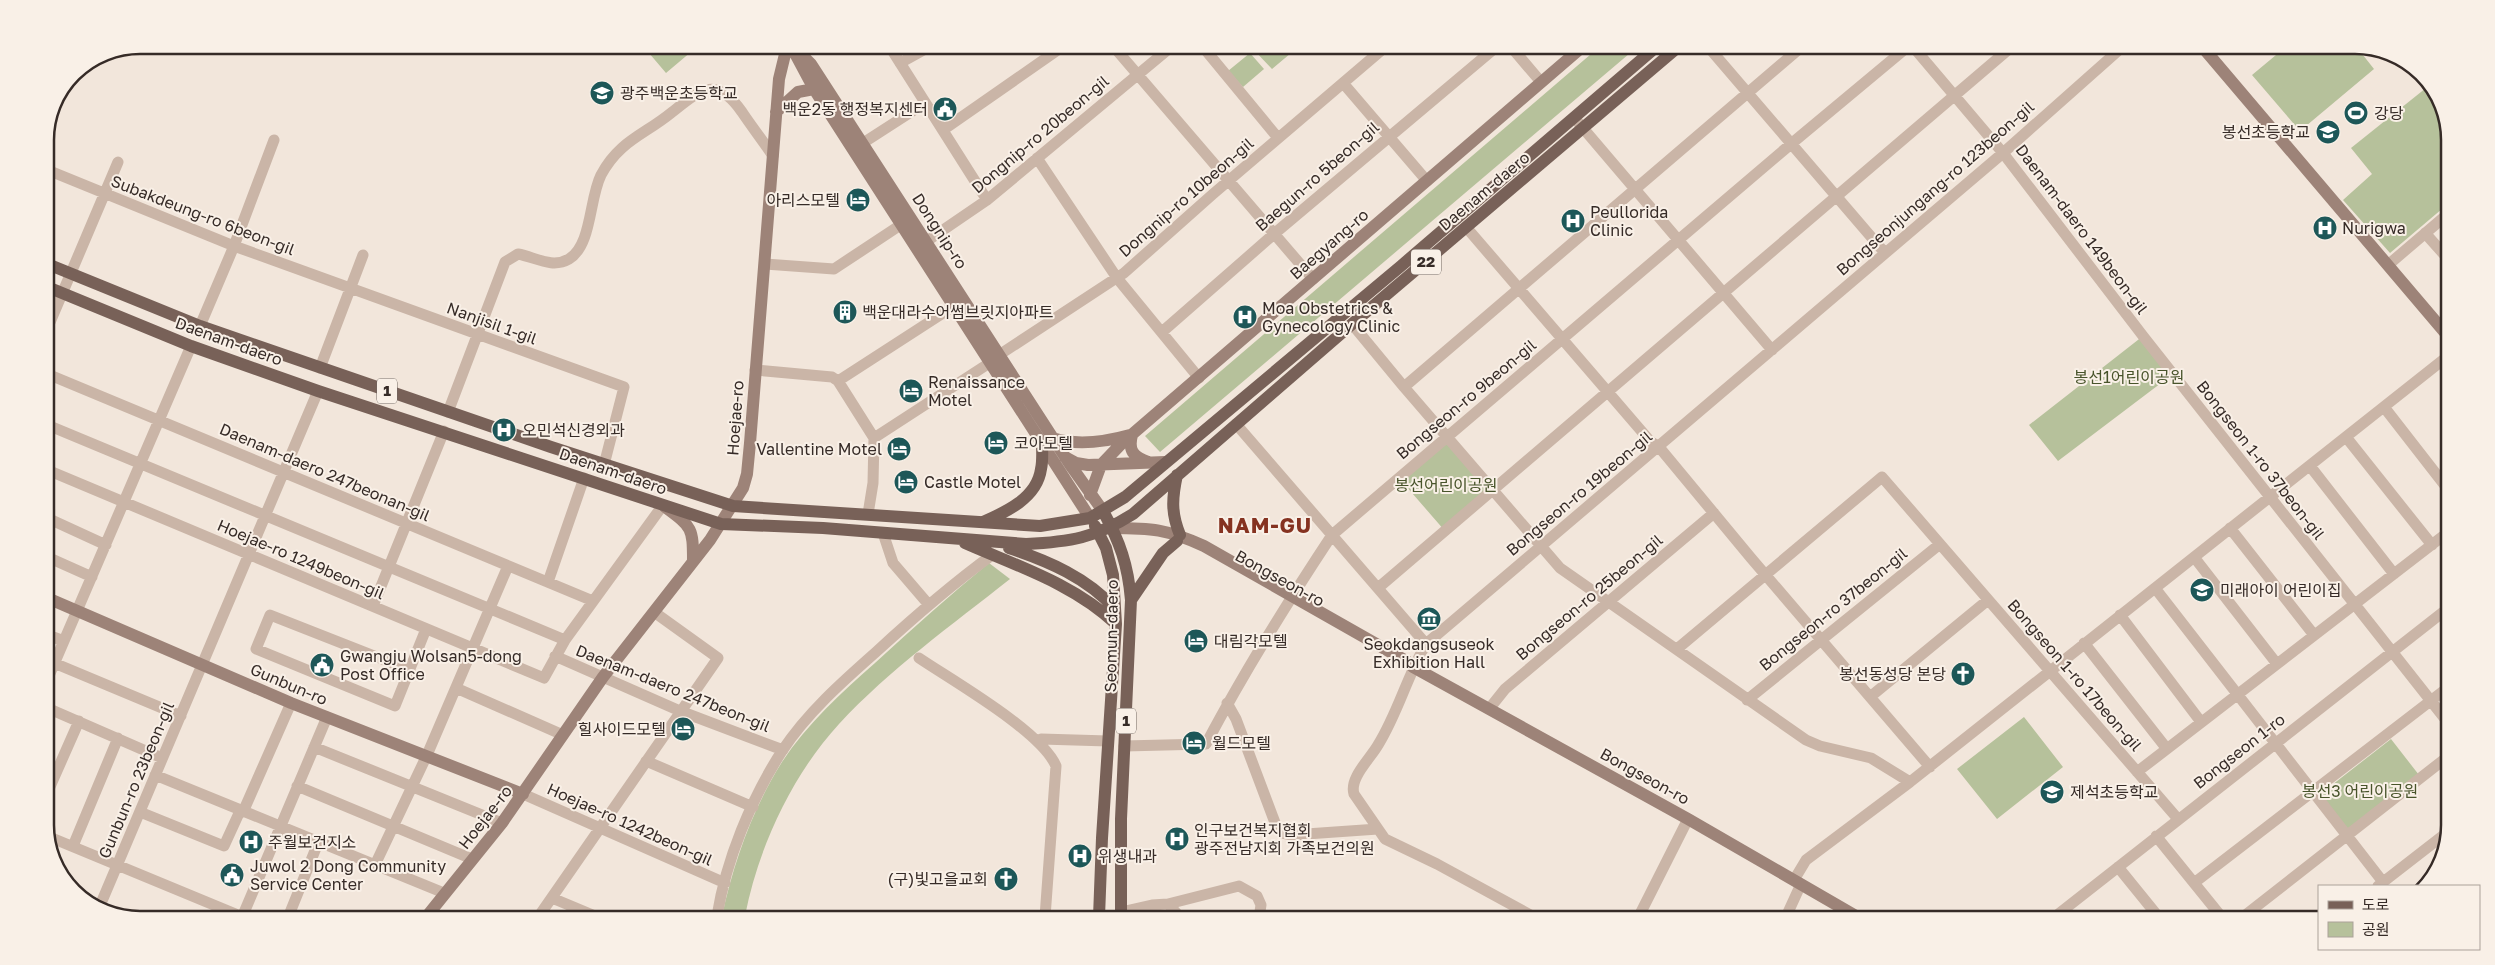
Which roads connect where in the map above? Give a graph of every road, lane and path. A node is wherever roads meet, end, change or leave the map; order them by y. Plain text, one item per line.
1 (785, 54) edge
2 (796, 54) edge
3 (800, 54) edge
4 (894, 54) edge
5 (916, 54) edge
6 (1052, 54) edge
7 (1120, 54) edge
8 (1162, 54) edge
9 (1209, 54) edge
10 (1377, 54) edge
11 (1488, 54) edge
12 (1517, 54) edge
13 (1574, 54) edge
14 (1648, 54) edge
15 (1670, 54) edge
16 (1714, 54) edge
17 (1793, 54) edge
18 (1899, 54) edge
19 (1919, 54) edge
20 (2003, 54) edge
21 (2113, 54) edge
22 (2209, 54) edge
23 (900, 63) junction
24 (1137, 75) junction
25 (1541, 82) junction
26 (1343, 83) junction
27 (814, 89) junction
28 (1747, 92) junction
29 (1956, 96) junction
30 (925, 103) junction
31 (776, 112) junction
32 (1574, 118) junction
33 (1583, 129) junction
34 (943, 130) junction
35 (1389, 136) junction
36 (1278, 138) junction
37 (274, 140) dead end
38 (863, 143) junction
39 (1790, 144) junction
40 (2003, 153) junction
41 (773, 156) junction
42 (1037, 158) junction
43 (118, 162) dead end
44 (54, 173) edge
45 (1227, 181) junction
46 (1426, 181) junction
47 (1634, 189) junction
48 (104, 194) junction
49 (1836, 197) junction
50 (987, 200) junction
51 (2441, 220) edge
52 (902, 224) junction
53 (1466, 227) junction
54 (2425, 233) junction
55 (1274, 234) junction
56 (1678, 240) junction
57 (927, 241) junction
58 (234, 246) junction
59 (2441, 251) edge
60 (1885, 253) junction
61 (362, 255) dead end
62 (765, 264) junction
63 (2388, 265) junction
64 (54, 267) edge
65 (70, 273) junction
66 (1118, 278) junction
67 (1313, 279) junction
68 (350, 289) junction
69 (1520, 289) junction
70 (54, 290) edge
71 (62, 293) junction
72 (1723, 293) junction
73 (954, 306) junction
74 (54, 312) edge
75 (1352, 324) junction
76 (200, 326) junction
77 (2441, 328) edge
78 (1162, 332) junction
79 (477, 335) junction
80 (2143, 336) joint
81 (1562, 339) junction
82 (192, 346) junction
83 (1772, 350) junction
84 (995, 359) junction
85 (2441, 362) edge
86 (320, 368) junction
87 (755, 370) junction
88 (54, 377) edge
89 (1200, 378) junction
90 (838, 381) junction
91 (1404, 387) junction
92 (318, 391) junction
93 (1607, 392) junction
94 (2384, 408) junction
95 (448, 412) junction
96 (159, 421) junction
97 (1236, 424) junction
98 (54, 428) edge
99 (444, 431) junction
100 (1132, 434) junction
101 (1447, 437) junction
102 (2346, 437) junction
103 (874, 438) junction
104 (1047, 440) junction
105 (1659, 447) junction
106 (1065, 457) junction
107 (141, 463) junction
108 (1160, 463) junction
109 (604, 465) junction
110 (1101, 465) junction
111 (2310, 466) junction
112 (284, 472) junction
113 (54, 473) edge
114 (1176, 475) junction
115 (584, 478) junction
116 (2441, 479) edge
117 (1492, 491) junction
118 (1090, 495) junction
119 (2270, 497) junction
120 (124, 502) junction
121 (663, 505) junction
122 (733, 506) junction
123 (1103, 511) junction
124 (1714, 513) junction
125 (868, 514) junction
126 (266, 515) junction
127 (1090, 518) junction
128 (54, 521) edge
129 (406, 523) junction
130 (721, 524) junction
131 (978, 524) junction
132 (2230, 528) junction
133 (1113, 531) junction
134 (883, 533) junction
135 (1098, 534) junction
136 (1332, 535) junction
137 (956, 538) junction
138 (1178, 538) junction
139 (2441, 538) edge
140 (988, 541) junction
141 (1940, 544) junction
142 (106, 545) junction
143 (2432, 545) junction
144 (1540, 547) junction
145 (249, 555) junction
146 (992, 555) junction
147 (2194, 558) junction
148 (54, 560) edge
149 (693, 561) junction
150 (389, 566) junction
151 (508, 566) junction
152 (1765, 574) junction
153 (2394, 574) junction
154 (92, 577) junction
155 (548, 582) junction
156 (1378, 588) junction
157 (2155, 588) junction
158 (1290, 598) junction
159 (1131, 600) junction
160 (1988, 600) junction
161 (54, 601) edge
162 (593, 601) junction
163 (1609, 601) junction
164 (2354, 604) junction
165 (929, 605) junction
166 (372, 606) junction
167 (490, 609) junction
168 (1115, 609) junction
169 (78, 611) junction
170 (654, 612) junction
171 (2441, 613) edge
172 (2120, 615) junction
173 (1116, 624) junction
174 (426, 629) junction
175 (2314, 635) junction
176 (54, 638) edge
177 (566, 640) junction
178 (1821, 641) junction
179 (64, 642) junction
180 (1426, 644) junction
181 (2084, 644) junction
182 (473, 648) junction
183 (1677, 649) junction
184 (2392, 652) junction
185 (556, 656) junction
186 (919, 658) dead end
187 (54, 663) joint
188 (203, 664) junction
189 (2277, 664) junction
190 (1412, 666) junction
191 (410, 670) junction
192 (2049, 671) junction
193 (603, 678) junction
194 (456, 688) junction
195 (2441, 693) edge
196 (2238, 694) junction
197 (1870, 697) junction
198 (1747, 700) junction
199 (2431, 701) junction
200 (291, 703) junction
201 (1227, 703) junction
202 (1489, 709) junction
203 (54, 710) edge
204 (680, 711) junction
205 (2441, 714) edge
206 (181, 716) junction
207 (327, 717) junction
208 (79, 721) junction
209 (2198, 725) junction
210 (563, 735) junction
211 (118, 738) junction
212 (1108, 741) junction
213 (1038, 742) junction
214 (2276, 743) junction
215 (1124, 746) junction
216 (314, 747) junction
217 (2167, 749) junction
218 (783, 750) junction
219 (426, 755) junction
220 (162, 758) junction
221 (646, 761) junction
222 (2441, 762) edge
223 (1930, 767) junction
224 (2137, 772) junction
225 (155, 775) junction
226 (54, 778) edge
227 (1910, 782) junction
228 (297, 786) junction
229 (412, 787) junction
230 (2314, 792) junction
231 (523, 794) junction
232 (753, 807) junction
233 (242, 811) junction
234 (140, 812) junction
235 (1688, 819) junction
236 (2178, 819) junction
237 (502, 823) junction
238 (393, 826) junction
239 (280, 827) junction
240 (1378, 828) junction
241 (600, 830) junction
242 (2347, 835) junction
243 (2156, 836) junction
244 (2440, 838) edge
245 (55, 839) edge
246 (318, 843) junction
247 (73, 846) junction
248 (472, 859) junction
249 (117, 866) junction
250 (374, 867) junction
251 (2118, 867) junction
252 (1797, 882) junction
253 (2194, 883) junction
254 (725, 884) junction
255 (2381, 884) edge
256 (444, 894) junction
257 (552, 898) junction
258 (102, 902) edge
259 (1168, 904) junction
260 (228, 911) edge
261 (245, 911) edge
262 (291, 911) edge
263 (431, 911) edge
264 (542, 911) edge
265 (584, 911) edge
266 (718, 911) edge
267 (1045, 911) edge
268 (1099, 911) edge
269 (1121, 911) edge
270 (1133, 911) edge
271 (1174, 911) edge
272 (1260, 911) edge
273 (1523, 911) edge
274 (1642, 911) edge
275 (1788, 911) edge
276 (1848, 911) edge
277 (2062, 911) edge
278 (2154, 911) edge
279 (2217, 911) edge
280 (2250, 911) edge

1 - 31 main road, Hoejae-ro
2 - 27 main road, Dongnip-ro
3 - 38 main road, Dongnip-ro
4 - 23 street
5 - 23 street
6 - 34 street
7 - 24 street
8 - 24 street, Dongnip-ro 20beon-gil
9 - 36 street
10 - 26 street, Dongnip-ro 10beon-gil
11 - 35 street, Baegun-ro 5beon-gil
12 - 25 street
13 - 25 main road, Baegyang-ro
14 - 32 main road, Daenam-daero / 22
15 - 33 main road, Daenam-daero / 22
16 - 28 street
17 - 28 street
18 - 39 street, Bongseon-ro 9beon-gil
19 - 29 street, Daenam-daero 149beon-gil
20 - 29 street
21 - 40 street, Bongseonjungang-ro 123beon-gil
22 - 63 main road
23 - 30 street
24 - 42 street, Dongnip-ro 20beon-gil
24 - 45 street
25 - 46 main road, Baegyang-ro
26 - 35 street
26 - 36 street, Dongnip-ro 10beon-gil
27 - 31 main road
27 - 52 main road, Dongnip-ro
28 - 39 street
28 - 47 street
29 - 40 street, Daenam-daero 149beon-gil
29 - 49 street
30 - 34 street
30 - 38 street
31 - 41 main road, Hoejae-ro
32 - 33 street
32 - 108 main road, Daenam-daero / 22
33 - 47 street
33 - 53 main road, Daenam-daero / 22
34 - 50 street
35 - 46 street
35 - 55 street, Baegun-ro 5beon-gil
36 - 45 street, Dongnip-ro 10beon-gil
37 - 58 street, Daenam-daero
38 - 57 main road, Dongnip-ro
39 - 49 street
39 - 56 street, Bongseon-ro 9beon-gil
40 - 60 street, Bongseonjungang-ro 123beon-gil
40 - 80 street, Daenam-daero 149beon-gil
41 - 62 main road, Hoejae-ro
41 - 79 street
42 - 50 street, Dongnip-ro 20beon-gil
42 - 66 street
43 - 48 street
44 - 48 street, Subakdeung-ro 6beon-gil
45 - 55 street
45 - 66 street, Dongnip-ro 10beon-gil
46 - 67 main road, Baegyang-ro
47 - 56 street
47 - 69 street
48 - 58 street, Subakdeung-ro 6beon-gil
48 - 65 street
49 - 60 street
49 - 72 street
50 - 57 street, Dongnip-ro 20beon-gil
51 - 54 street
52 - 62 street
52 - 73 main road, Dongnip-ro
53 - 69 street
53 - 75 main road, Daenam-daero / 22
54 - 59 street
54 - 63 street
55 - 67 street
55 - 78 street, Baegun-ro 5beon-gil
56 - 72 street
56 - 81 street, Bongseon-ro 9beon-gil
57 - 84 main road, Dongnip-ro
58 - 68 street, Subakdeung-ro 6beon-gil
58 - 76 street, Daenam-daero
60 - 83 street, Bongseonjungang-ro 123beon-gil
61 - 68 street
62 - 87 main road, Hoejae-ro
63 - 77 main road
64 - 65 main road, Daenam-daero / 1
65 - 71 street
65 - 76 main road, Daenam-daero / 1
66 - 78 street
66 - 84 street, Dongnip-ro 10beon-gil
67 - 89 main road, Baegyang-ro
68 - 79 street, Nanjisil 1-gil
68 - 86 street
69 - 81 street
69 - 91 street
70 - 71 main road, Daenam-daero / 1
71 - 74 street
71 - 82 main road, Daenam-daero / 1
72 - 83 street
72 - 93 street
73 - 84 main road, Dongnip-ro
73 - 90 street
75 - 91 street
75 - 97 main road, Daenam-daero / 22
76 - 86 main road, Daenam-daero / 1
78 - 89 street
79 - 95 street
79 - 109 street, Nanjisil 1-gil
80 - 119 street, Bongseon 1-ro 37beon-gil
81 - 93 street
81 - 101 street, Bongseon-ro 9beon-gil
82 - 92 main road, Daenam-daero / 1
82 - 96 street
83 - 105 street, Bongseon-ro 19beon-gil
84 - 103 street
84 - 104 main road, Dongnip-ro
85 - 94 street
86 - 95 main road, Daenam-daero / 1
87 - 90 street
87 - 122 main road, Hoejae-ro
88 - 96 street, Daenam-daero 247beonan-gil
89 - 100 main road, Baegyang-ro
90 - 103 street
91 - 101 street
92 - 99 main road, Daenam-daero / 1
92 - 112 street, Gunbun-ro 23beon-gil
93 - 105 street
93 - 117 street
94 - 102 street
94 - 116 street
95 - 109 main road, Daenam-daero / 1
96 - 107 street
96 - 112 street, Daenam-daero 247beonan-gil
97 - 114 main road, Daenam-daero / 22
97 - 136 street
98 - 107 street
99 - 115 main road, Daenam-daero / 1
99 - 129 street
100 - 104 main road
100 - 108 main road
100 - 110 main road, Baegyang-ro
101 - 117 street
101 - 136 street, Bongseon-ro 9beon-gil
102 - 111 street
102 - 143 street
103 - 125 street
104 - 106 main road, Dongnip-ro
104 - 127 main road, Dongnip-ro
104 - 131 main road
105 - 124 street
105 - 144 street, Bongseon-ro 19beon-gil
106 - 110 main road
106 - 118 main road, Dongnip-ro
107 - 120 street
107 - 126 street
108 - 110 main road
108 - 114 main road
108 - 123 main road, Daenam-daero / 22
109 - 122 main road, Daenam-daero / 1
110 - 118 main road, Baegyang-ro
111 - 119 street
111 - 153 street
112 - 126 street, Gunbun-ro 23beon-gil
112 - 129 street, Daenam-daero 247beonan-gil
113 - 120 street, Hoejae-ro 1249beon-gil
114 - 133 main road, Daenam-daero
114 - 138 main road
115 - 121 main road, Daenam-daero / 1
115 - 155 street
117 - 144 street
117 - 156 street
118 - 123 main road, Dongnip-ro
119 - 132 street
119 - 164 street, Bongseon 1-ro 37beon-gil
120 - 142 street
120 - 145 street, Hoejae-ro 1249beon-gil
121 - 130 main road, Daenam-daero / 1
121 - 149 main road
121 - 162 street, Daenam-daero 247beon-gil
122 - 125 main road, Daenam-daero / 1
122 - 130 main road, Hoejae-ro
123 - 127 main road, Daenam-daero / 1
123 - 133 main road, Seomun-daero / 1
124 - 152 street
124 - 163 street, Bongseon-ro 25beon-gil
125 - 131 main road, Daenam-daero / 1
126 - 145 street, Gunbun-ro 23beon-gil
126 - 150 street
127 - 131 main road, Daenam-daero / 1
127 - 135 main road, Seomun-daero / 1
128 - 142 street
129 - 150 street
129 - 151 street, Daenam-daero 247beonan-gil
130 - 134 main road, Daenam-daero / 1
130 - 149 main road, Hoejae-ro
132 - 147 street
132 - 175 street
133 - 135 main road, Daenam-daero
133 - 138 main road, Bongseon-ro
133 - 159 main road, Seomun-daero / 1
134 - 137 main road, Daenam-daero / 1
134 - 165 street
135 - 140 main road, Daenam-daero
135 - 168 main road, Seomun-daero / 1
136 - 156 street
136 - 158 street, Bongseon-ro 9beon-gil
137 - 140 main road, Daenam-daero / 1
137 - 146 main road
138 - 158 main road, Bongseon-ro
138 - 159 main road
139 - 143 street
140 - 168 main road
141 - 152 street, Bongseon 1-ro 17beon-gil
141 - 160 street, Bongseon 1-ro 17beon-gil
141 - 178 street, Bongseon-ro 37beon-gil
142 - 154 street
143 - 153 street
144 - 163 street
144 - 180 street, Bongseon-ro 19beon-gil
145 - 166 street, Hoejae-ro 1249beon-gil
145 - 188 street, Gunbun-ro 23beon-gil
146 - 165 street
146 - 173 main road
147 - 157 street
147 - 189 street
148 - 154 street
149 - 170 main road, Hoejae-ro
150 - 166 street
150 - 167 street
151 - 155 street, Daenam-daero 247beonan-gil
151 - 167 street
152 - 178 street
152 - 183 street
153 - 164 street
154 - 169 street
155 - 162 street, Daenam-daero 247beonan-gil
156 - 180 street
157 - 172 street
157 - 196 street
158 - 190 main road, Bongseon-ro
158 - 201 street, Bongseon-ro 9beon-gil
159 - 215 main road, Seomun-daero / 1
160 - 192 street, Bongseon 1-ro 17beon-gil
160 - 197 street, Bongseon 1-ro 17beon-gil
161 - 169 main road, Gunbun-ro
162 - 177 street, Daenam-daero 247beon-gil
163 - 183 street
163 - 202 street, Bongseon-ro 25beon-gil
164 - 175 street
164 - 184 street, Bongseon 1-ro 37beon-gil
165 - 218 street
166 - 174 street, Hoejae-ro 1249beon-gil
167 - 177 street
167 - 182 street
168 - 173 main road, Seomun-daero / 1
169 - 179 street
169 - 188 main road, Gunbun-ro
170 - 193 main road, Hoejae-ro
170 - 204 street
171 - 184 street, Bongseon 1-ro
172 - 181 street
172 - 209 street
173 - 212 main road, Seomun-daero / 1
174 - 182 street, Hoejae-ro 1249beon-gil
174 - 191 street
175 - 189 street, Bongseon 1-ro 17beon-gil
176 - 179 street
177 - 185 street, Daenam-daero 247beon-gil
178 - 197 street
178 - 198 street, Bongseon-ro 37beon-gil
179 - 187 street
180 - 190 street, Bongseon-ro 19beon-gil
181 - 192 street
181 - 217 street
182 - 185 street, Hoejae-ro 1249beon-gil
182 - 194 street
183 - 198 street
184 - 199 street, Bongseon 1-ro 37beon-gil
184 - 214 street, Bongseon 1-ro
185 - 193 street, Daenam-daero 247beon-gil
186 - 213 street
187 - 206 street
188 - 200 main road, Gunbun-ro
188 - 206 street, Gunbun-ro 23beon-gil
189 - 196 street, Bongseon 1-ro 17beon-gil
190 - 202 main road, Bongseon-ro
190 - 240 street, Bongseon-ro 19beon-gil
191 - 191 street
192 - 223 street
192 - 224 street, Bongseon 1-ro 17beon-gil
193 - 204 street, Daenam-daero 247beon-gil
193 - 210 main road, Hoejae-ro
194 - 210 street
194 - 219 street
195 - 199 street
196 - 209 street, Bongseon 1-ro 17beon-gil
196 - 214 street
197 - 223 street
198 - 227 street
199 - 205 street, Bongseon 1-ro 37beon-gil
199 - 230 street
200 - 207 main road, Gunbun-ro
200 - 233 street
201 - 215 street, Bongseon-ro 9beon-gil
201 - 240 street
202 - 235 main road, Bongseon-ro
203 - 208 street
204 - 218 street, Daenam-daero 247beon-gil
204 - 221 street
206 - 220 street, Gunbun-ro 23beon-gil
207 - 216 street
207 - 219 main road, Gunbun-ro
208 - 211 street
208 - 226 street
209 - 217 street, Bongseon 1-ro 17beon-gil
210 - 231 main road, Hoejae-ro
211 - 220 street
211 - 247 street
212 - 213 street
212 - 268 main road, Seomun-daero / 1
213 - 267 street
214 - 230 street
214 - 236 street, Bongseon 1-ro
215 - 269 main road, Seomun-daero / 1
216 - 228 street
216 - 229 street
217 - 224 street, Bongseon 1-ro 17beon-gil
218 - 232 street
219 - 229 street
219 - 231 main road, Gunbun-ro
220 - 225 street, Gunbun-ro 23beon-gil
221 - 232 street
221 - 241 street
222 - 242 street
223 - 227 street
224 - 236 street, Bongseon 1-ro 17beon-gil
225 - 233 street
225 - 234 street, Gunbun-ro 23beon-gil
227 - 252 street
228 - 238 street
228 - 239 street
229 - 237 street
229 - 238 street
230 - 242 street
230 - 253 street
231 - 237 main road, Hoejae-ro
231 - 241 street, Hoejae-ro 1242beon-gil
232 - 254 street
233 - 234 street
233 - 239 street
234 - 249 street, Gunbun-ro 23beon-gil
235 - 252 main road, Bongseon-ro
235 - 274 street
236 - 243 street, Bongseon 1-ro
237 - 248 main road, Hoejae-ro
238 - 248 street
238 - 250 street
239 - 246 street
239 - 261 street
240 - 273 street
241 - 254 street, Hoejae-ro 1242beon-gil
241 - 257 street
242 - 255 street
242 - 280 street
243 - 251 street, Bongseon 1-ro
243 - 253 street
244 - 255 street
245 - 247 street
246 - 250 street
246 - 262 street
247 - 249 street
248 - 256 main road, Hoejae-ro
249 - 258 street, Gunbun-ro 23beon-gil
249 - 260 street
250 - 256 street
251 - 277 street, Bongseon 1-ro
251 - 278 street
252 - 275 street
252 - 276 main road, Bongseon-ro
253 - 279 street
254 - 266 street
256 - 263 main road, Hoejae-ro
257 - 264 street
257 - 265 street
259 - 270 street
259 - 271 street
259 - 272 street

